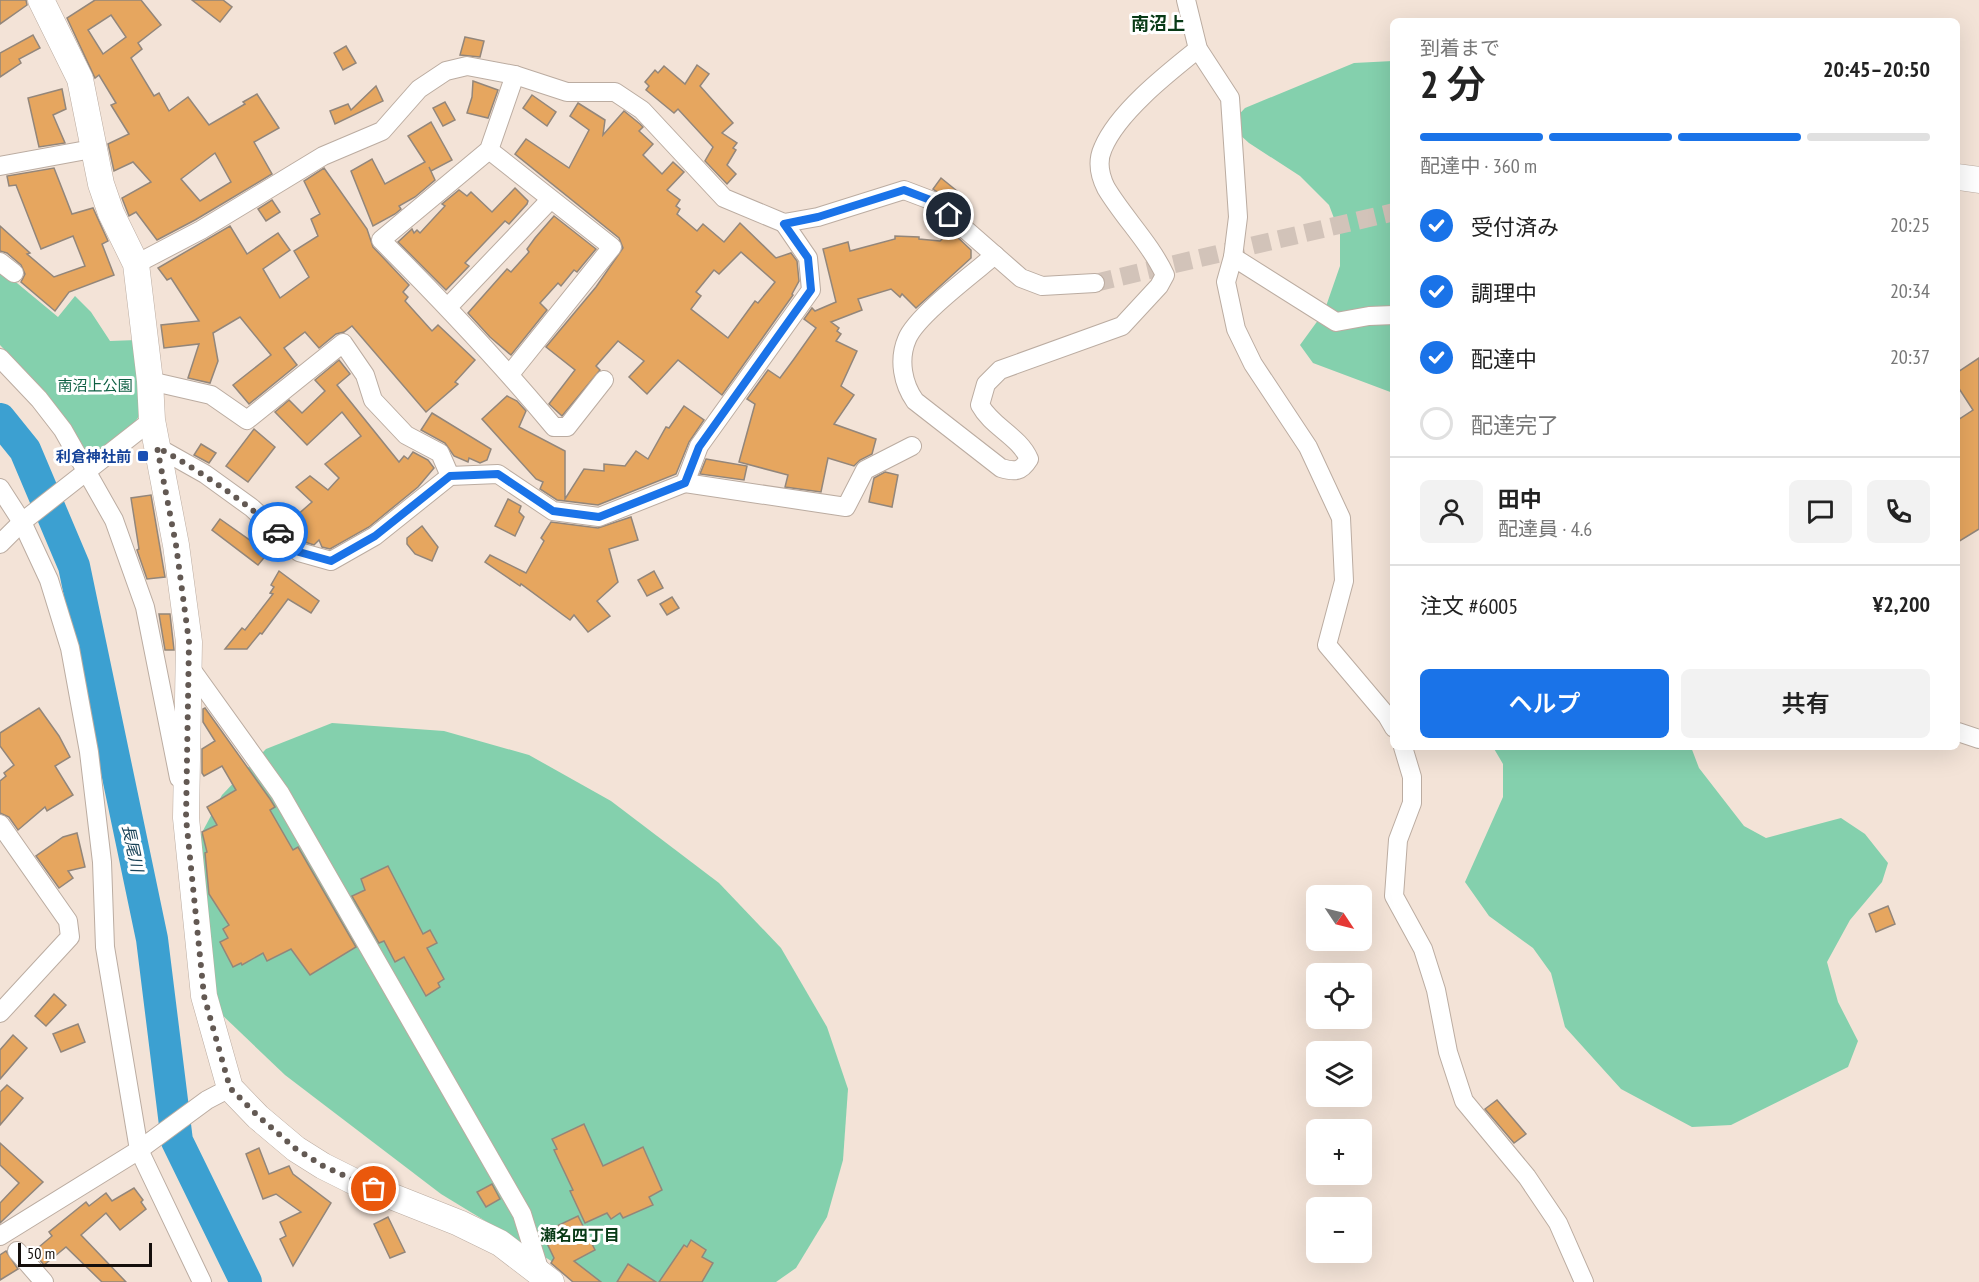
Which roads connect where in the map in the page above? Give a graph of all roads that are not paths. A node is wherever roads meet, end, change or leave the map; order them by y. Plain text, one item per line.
1 (41, 0) edge
2 (1186, 0) edge
3 (1198, 49) junction
4 (515, 75) junction
5 (92, 149) junction
6 (489, 150) junction
7 (0, 166) edge
8 (1960, 177) edge
9 (1979, 180) edge
10 (550, 200) junction
11 (784, 224) junction
12 (995, 255) junction
13 (1233, 257) junction
14 (136, 264) junction
15 (1095, 283) tunnel mouth
16 (448, 307) junction
17 (1390, 315) edge
18 (0, 358) edge
19 (510, 374) junction
20 (150, 381) junction
21 (604, 381) dead end
22 (152, 420) junction
23 (912, 446) dead end
24 (157, 447) junction
25 (84, 475) junction
26 (450, 476) junction
27 (685, 483) junction
28 (0, 488) edge
29 (22, 522) junction
30 (0, 544) edge
31 (189, 666) junction
32 (1390, 721) edge
33 (1960, 733) edge
34 (1979, 739) edge
35 (1404, 750) edge
36 (186, 818) junction
37 (0, 824) edge
38 (0, 1013) edge
39 (230, 1088) junction
40 (146, 1145) junction
41 (0, 1236) edge
42 (18, 1251) dead end
43 (546, 1277) edge
44 (44, 1282) edge
45 (202, 1282) edge
46 (1584, 1282) edge

1 - 5 street
2 - 3 street
3 - 12 street
3 - 13 street
4 - 6 street
4 - 11 street
4 - 14 street
5 - 7 street
5 - 14 street
6 - 10 street
6 - 16 street
8 - 9 street
10 - 16 street
10 - 19 street
11 - 12 street
11 - 27 street
12 - 15 street
13 - 17 street
13 - 32 street
14 - 20 street
16 - 19 street
18 - 25 street
19 - 21 street
20 - 22 street
20 - 26 street
22 - 24 street
22 - 25 street
23 - 27 street
24 - 26 street
24 - 31 street
25 - 29 street
25 - 36 street
26 - 27 street
28 - 29 street
29 - 30 street
29 - 40 street
31 - 36 street
31 - 43 street
33 - 34 street
35 - 46 street
36 - 39 street
37 - 38 street
39 - 40 street
39 - 43 street
40 - 41 street
40 - 45 street
42 - 44 street

